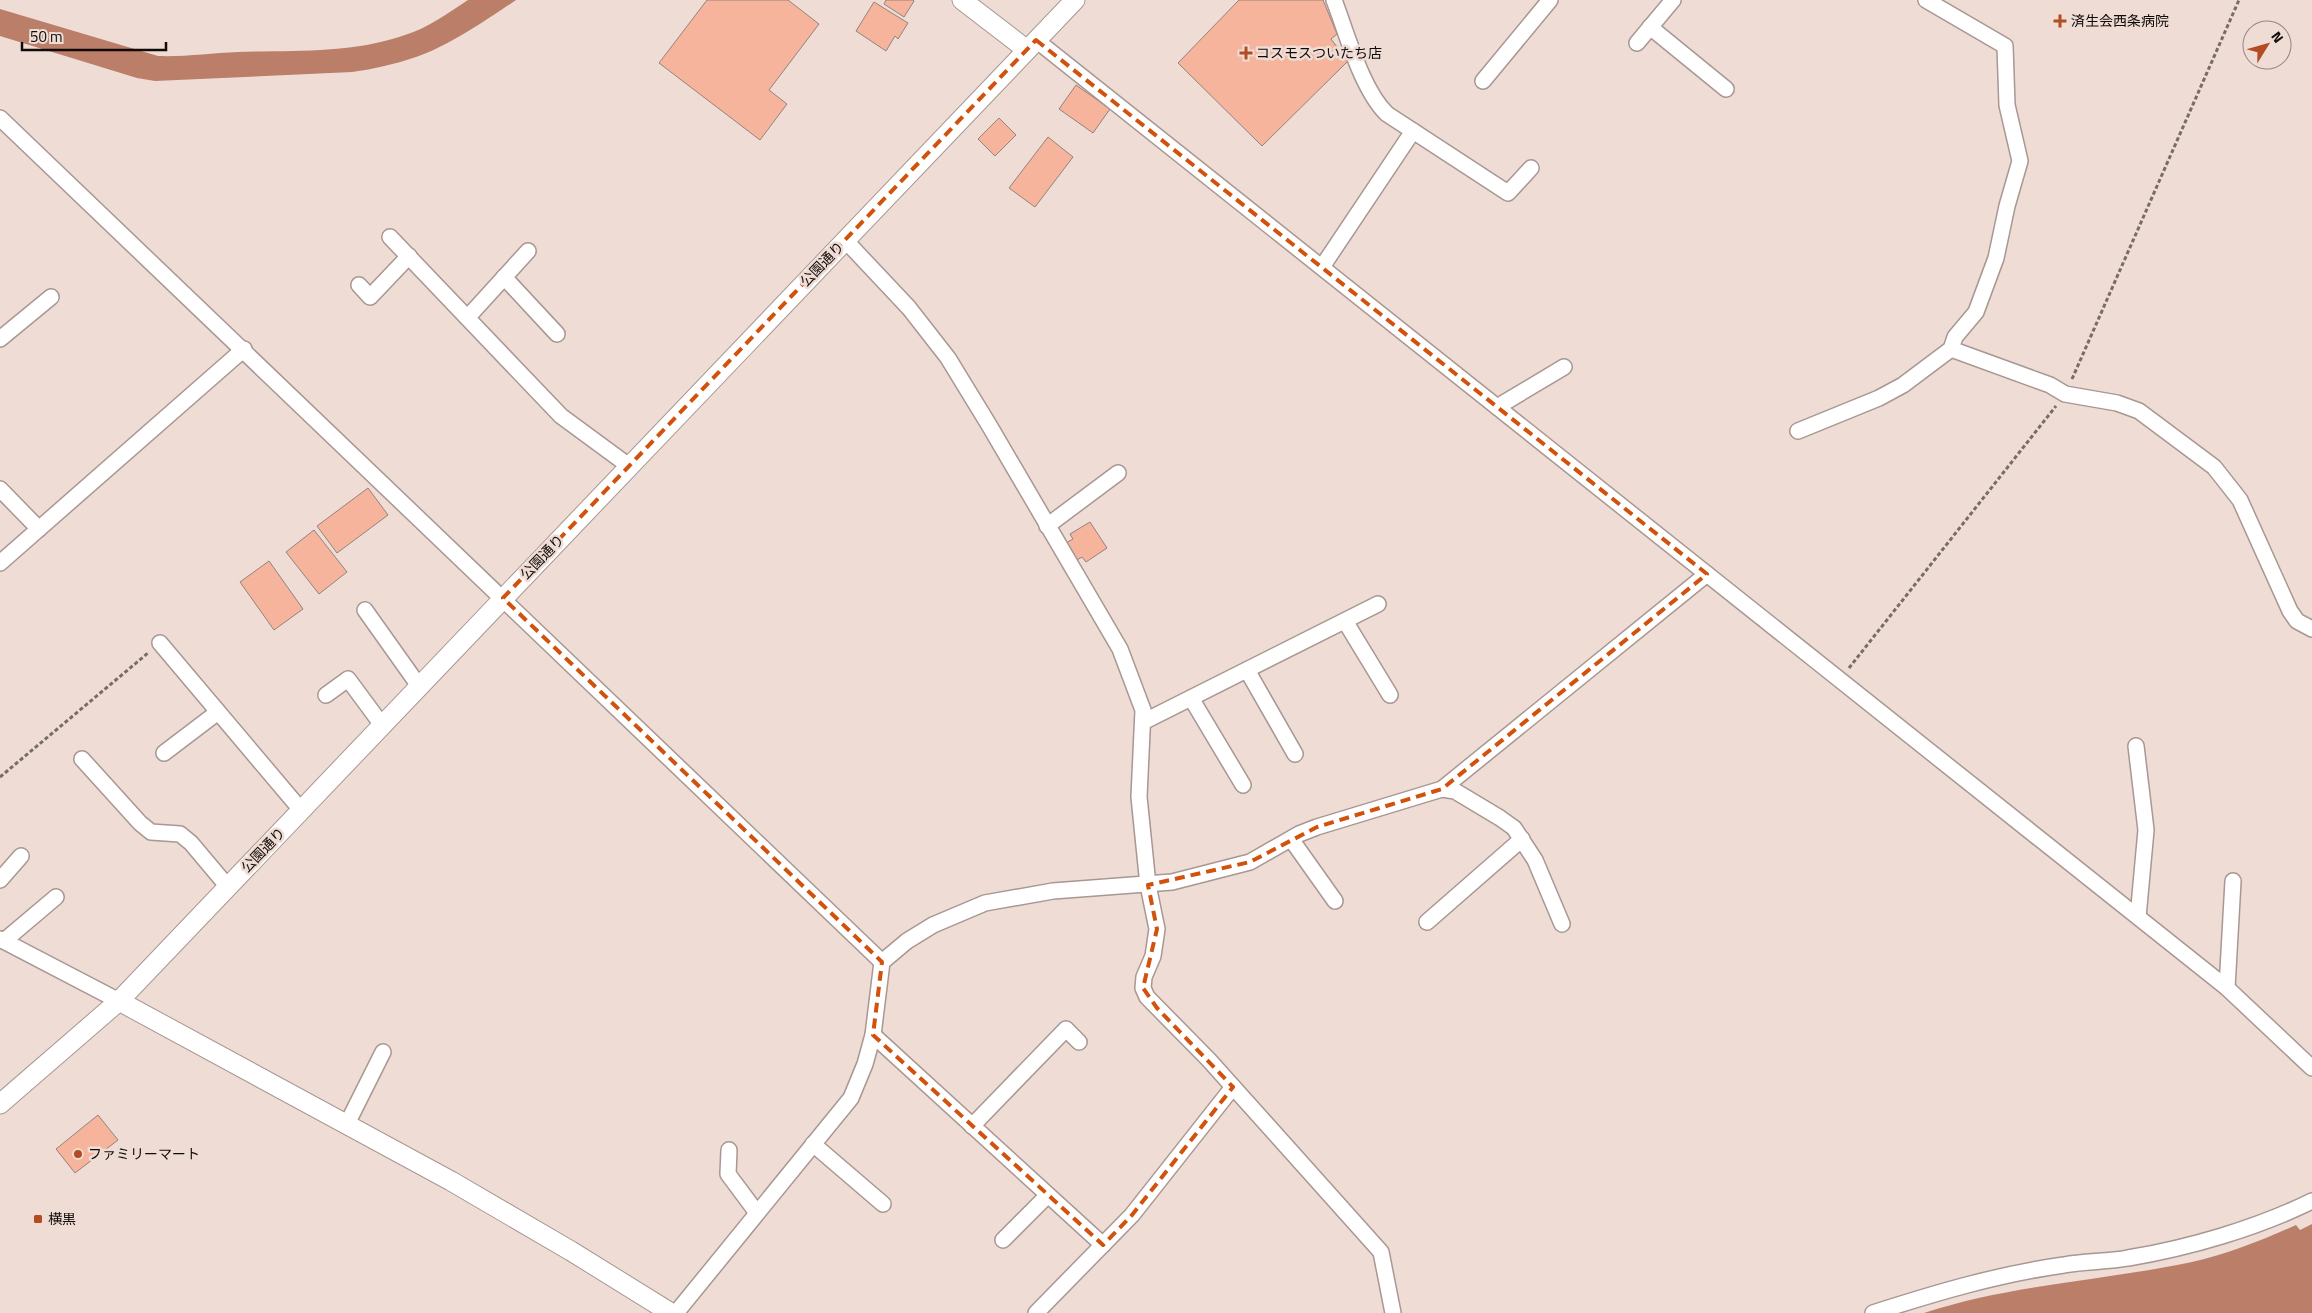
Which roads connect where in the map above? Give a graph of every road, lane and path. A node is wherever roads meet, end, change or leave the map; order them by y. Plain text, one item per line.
1 (962, 0) edge
2 (1074, 0) edge
3 (1334, 0) edge
4 (1550, 0) edge
5 (1672, 0) edge
6 (1926, 0) edge
7 (2239, 0) edge
8 (1650, 27) junction
9 (1637, 43) dead end
10 (1032, 45) junction
11 (1482, 81) dead end
12 (1726, 89) dead end
13 (0, 118) edge
14 (1413, 131) junction
15 (1532, 168) dead end
16 (390, 238) dead end
17 (845, 240) junction
18 (528, 251) dead end
19 (409, 256) junction
20 (1322, 267) junction
21 (504, 277) junction
22 (359, 285) dead end
23 (51, 298) dead end
24 (468, 317) junction
25 (557, 334) dead end
26 (0, 339) edge
27 (244, 349) junction
28 (1951, 350) junction
29 (1564, 367) dead end
30 (2065, 394) junction
31 (1497, 407) junction
32 (1798, 430) dead end
33 (629, 466) junction
34 (1118, 473) dead end
35 (0, 489) edge
36 (1047, 526) junction
37 (39, 529) junction
38 (0, 563) edge
39 (1708, 574) junction
40 (503, 598) junction
41 (1378, 604) dead end
42 (366, 610) dead end
43 (1345, 621) junction
44 (2312, 629) edge
45 (160, 643) joint
46 (1246, 670) junction
47 (1840, 679) junction
48 (419, 686) junction
49 (326, 695) dead end
50 (1390, 695) dead end
51 (1190, 698) junction
52 (218, 712) junction
53 (1143, 722) junction
54 (382, 725) junction
55 (2136, 746) dead end
56 (164, 753) dead end
57 (1295, 754) dead end
58 (82, 759) dead end
59 (0, 777) edge
60 (1243, 785) dead end
61 (1442, 789) junction
62 (301, 810) junction
63 (1291, 839) junction
64 (1522, 839) junction
65 (21, 856) dead end
66 (0, 880) edge
67 (2233, 881) dead end
68 (1148, 885) junction
69 (228, 887) junction
70 (56, 897) dead end
71 (1335, 901) dead end
72 (2138, 917) junction
73 (1427, 922) dead end
74 (1562, 924) dead end
75 (2, 940) edge
76 (882, 962) junction
77 (2227, 988) junction
78 (120, 1002) junction
79 (873, 1035) junction
80 (1079, 1042) dead end
81 (383, 1052) dead end
82 (2312, 1068) edge
83 (1233, 1087) junction
84 (0, 1104) edge
85 (347, 1124) junction
86 (972, 1126) junction
87 (813, 1144) junction
88 (730, 1150) dead end
89 (1048, 1195) junction
90 (2312, 1201) edge
91 (883, 1204) dead end
92 (757, 1213) junction
93 (1003, 1240) dead end
94 (1103, 1245) junction
95 (672, 1313) edge
96 (676, 1313) edge
97 (1036, 1313) edge
98 (1393, 1313) edge
99 (1873, 1313) edge

1 - 10 street
2 - 10 street, 公園通り
3 - 14 street
4 - 11 street
5 - 8 street
6 - 28 street
7 - 30 path
8 - 9 street
8 - 12 street
10 - 17 street, 公園通り
10 - 20 street
13 - 27 street
14 - 15 street
14 - 20 street
16 - 19 street
17 - 33 street, 公園通り
17 - 36 street
18 - 21 street
19 - 22 street
19 - 24 street
20 - 31 street
21 - 24 street
21 - 25 street
23 - 26 street
24 - 33 street
27 - 37 street
27 - 40 street
28 - 30 street
28 - 32 street
29 - 31 street
30 - 44 street
30 - 47 path
31 - 39 street
33 - 40 street, 公園通り
34 - 36 street
35 - 37 street
36 - 53 street
37 - 38 street
39 - 47 street
39 - 61 street
40 - 48 street, 公園通り
40 - 76 street
41 - 43 street
42 - 48 street
43 - 46 street
43 - 50 street
45 - 52 street
45 - 59 path
46 - 51 street
46 - 57 street
47 - 72 street
48 - 54 street, 公園通り
49 - 54 street
51 - 53 street
51 - 60 street
52 - 56 street
52 - 62 street
53 - 68 street
54 - 62 street, 公園通り
55 - 72 street
58 - 69 street
61 - 63 street
61 - 64 street
62 - 69 street, 公園通り
63 - 68 street
63 - 71 street
64 - 73 street
64 - 74 street
65 - 66 street
67 - 77 street
68 - 76 street
68 - 83 street
69 - 78 street, 公園通り
70 - 75 street
72 - 77 street
75 - 78 street
76 - 79 street
77 - 82 street
78 - 84 street, 公園通り
78 - 85 street
79 - 86 street
79 - 87 street
80 - 86 street
81 - 85 street
83 - 94 street
83 - 98 street
85 - 95 street
86 - 89 street
87 - 91 street
87 - 92 street
88 - 92 street
89 - 93 street
89 - 94 street
90 - 99 street
92 - 96 street
94 - 97 street

